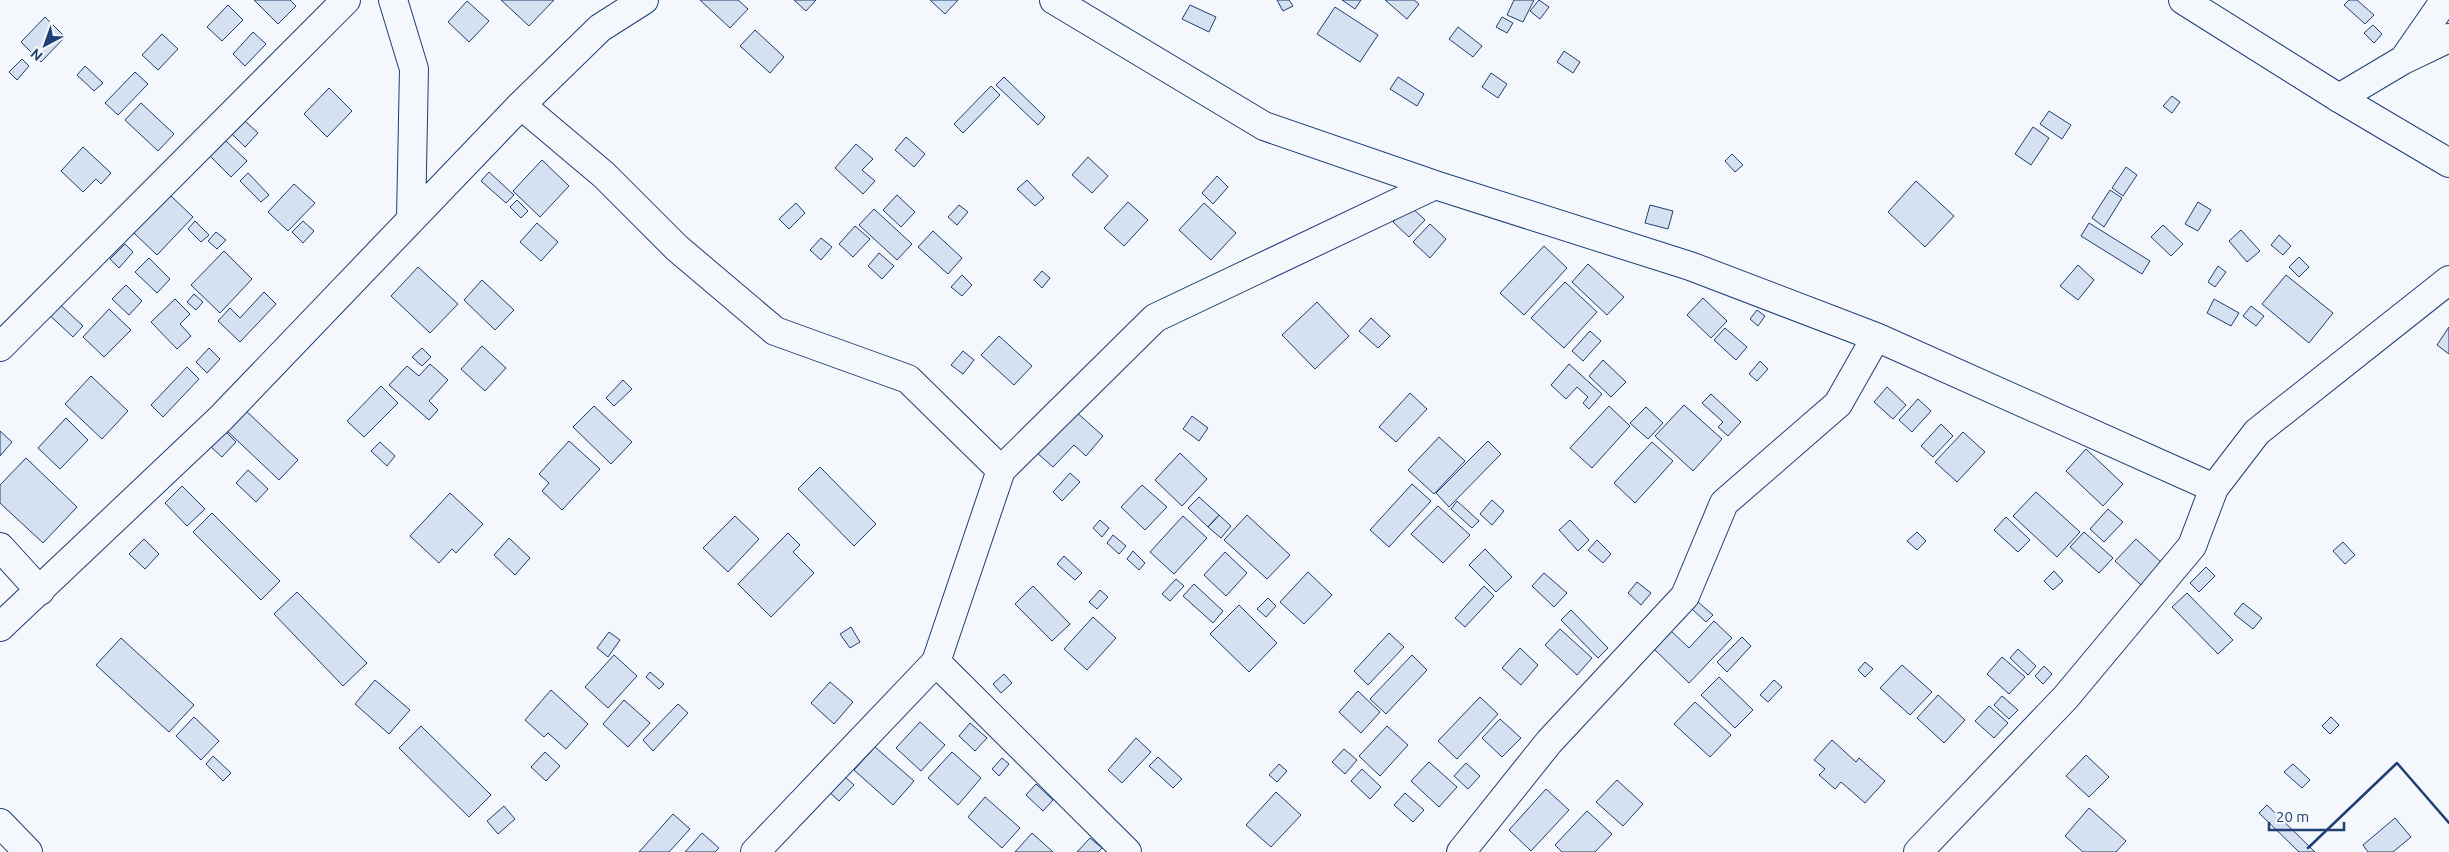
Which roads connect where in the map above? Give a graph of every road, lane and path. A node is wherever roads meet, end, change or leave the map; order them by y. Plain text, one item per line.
1 (346, 0) edge
2 (394, 0) edge
3 (644, 0) edge
4 (1054, 0) edge
5 (2183, 0) edge
6 (2444, 0) edge
7 (2449, 38) edge
8 (2404, 60) junction
9 (2339, 98) junction
10 (521, 105) junction
11 (2449, 163) edge
12 (1435, 185) junction
13 (411, 220) junction
14 (2449, 280) edge
15 (1876, 338) junction
16 (0, 347) edge
17 (1001, 470) junction
18 (2214, 488) junction
19 (0, 547) edge
20 (40, 591) junction
21 (0, 627) edge
22 (936, 662) junction
23 (0, 823) edge
24 (28, 852) edge
25 (756, 852) edge
26 (1127, 852) edge
27 (1461, 852) edge
28 (1918, 852) edge

1 - 16 street
2 - 13 street
3 - 10 street
4 - 12 street
5 - 9 street
6 - 8 street
7 - 8 street
8 - 9 street
9 - 11 street
10 - 13 street
10 - 17 street
12 - 15 street
12 - 17 street
13 - 20 street
14 - 18 street
15 - 18 street
15 - 27 street
17 - 22 street
18 - 28 street
19 - 20 street
20 - 21 street
22 - 25 street
22 - 26 street
23 - 24 street

